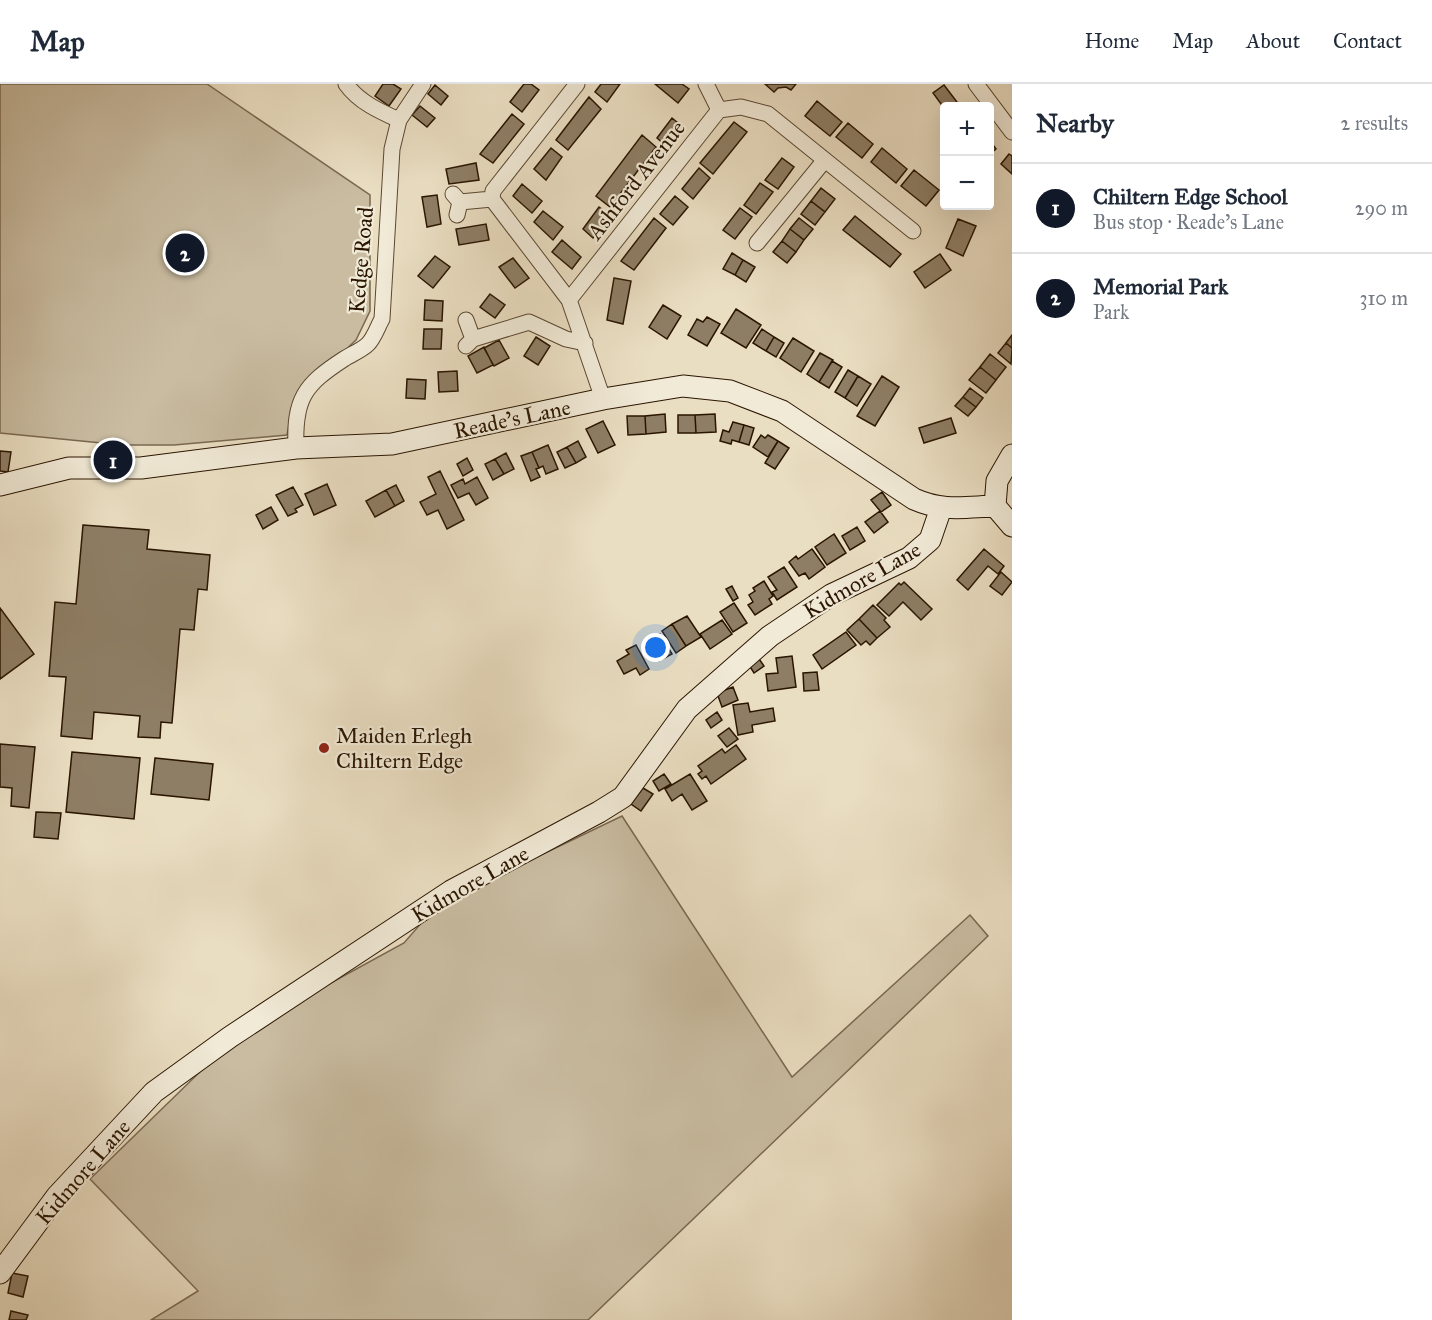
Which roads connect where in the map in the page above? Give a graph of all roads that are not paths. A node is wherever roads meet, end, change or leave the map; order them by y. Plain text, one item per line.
1 (345, 84) edge
2 (423, 84) edge
3 (577, 84) edge
4 (706, 84) edge
5 (976, 84) edge
6 (719, 110) junction
7 (399, 120) junction
8 (1010, 128) edge
9 (824, 161) junction
10 (492, 199) junction
11 (457, 204) dead end
12 (913, 231) dead end
13 (757, 243) dead end
14 (569, 300) junction
15 (466, 321) dead end
16 (585, 343) junction
17 (603, 399) junction
18 (296, 448) junction
19 (1012, 455) edge
20 (0, 485) edge
21 (995, 506) junction
22 (940, 508) junction
23 (1012, 526) edge
24 (0, 1273) edge

1 - 7 street
2 - 7 street, Kedge Road
3 - 10 street
4 - 6 street
5 - 8 street
6 - 9 street
6 - 14 street, Ashford Avenue
7 - 18 street, Kedge Road
9 - 12 street
9 - 13 street
10 - 11 street
10 - 14 street
14 - 16 street
15 - 16 street
16 - 17 street
17 - 18 street, Reade's Lane
17 - 22 street, Reade's Lane
18 - 20 street, Reade's Lane
19 - 21 street
21 - 22 street, Reade's Lane
21 - 23 street
22 - 24 street, Kidmore Lane

